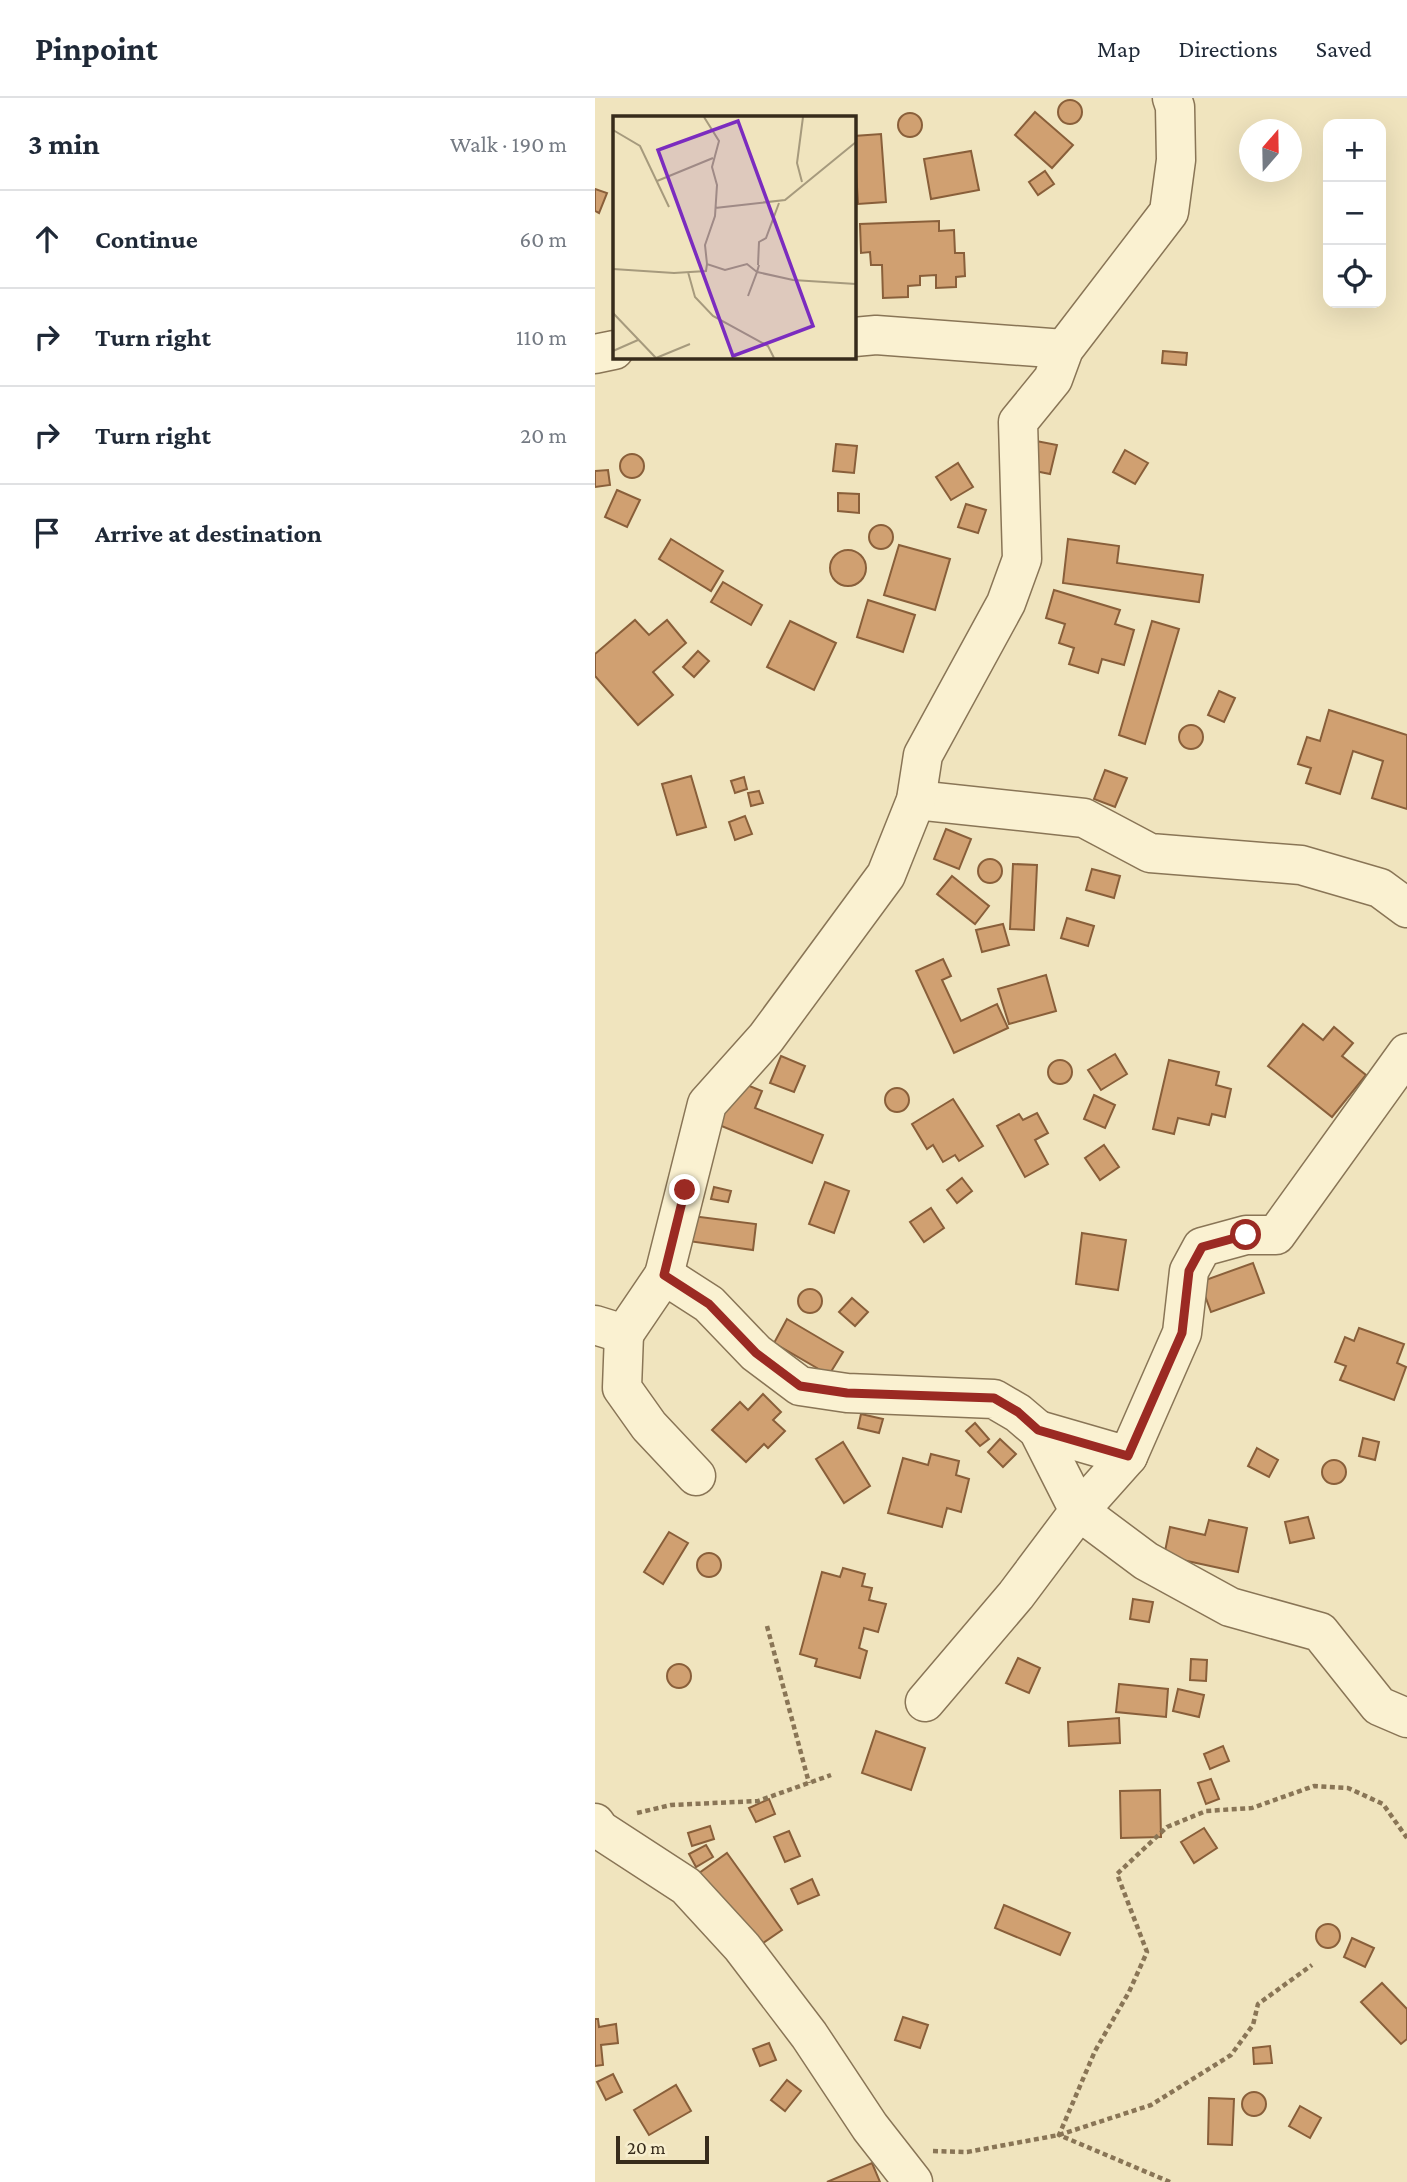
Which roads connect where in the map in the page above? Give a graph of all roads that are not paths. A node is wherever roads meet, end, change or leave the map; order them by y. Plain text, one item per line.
1 (1172, 98) edge
2 (856, 337) edge
3 (1064, 349) junction
4 (613, 350) edge
5 (595, 354) edge
6 (916, 800) junction
7 (1407, 908) edge
8 (1407, 1053) edge
9 (664, 1275) junction
10 (610, 1330) edge
11 (1038, 1430) junction
12 (1128, 1456) junction
13 (697, 1476) dead end
14 (1079, 1511) junction
15 (925, 1702) dead end
16 (1407, 1718) edge
17 (595, 1824) edge
18 (913, 2182) edge

1 - 3 street
2 - 3 street
3 - 6 street
4 - 5 street
6 - 7 street
6 - 9 street
8 - 12 street
9 - 10 street
9 - 11 street
10 - 13 street
11 - 12 street
11 - 14 street
12 - 14 street
14 - 15 street
14 - 16 street
17 - 18 street

